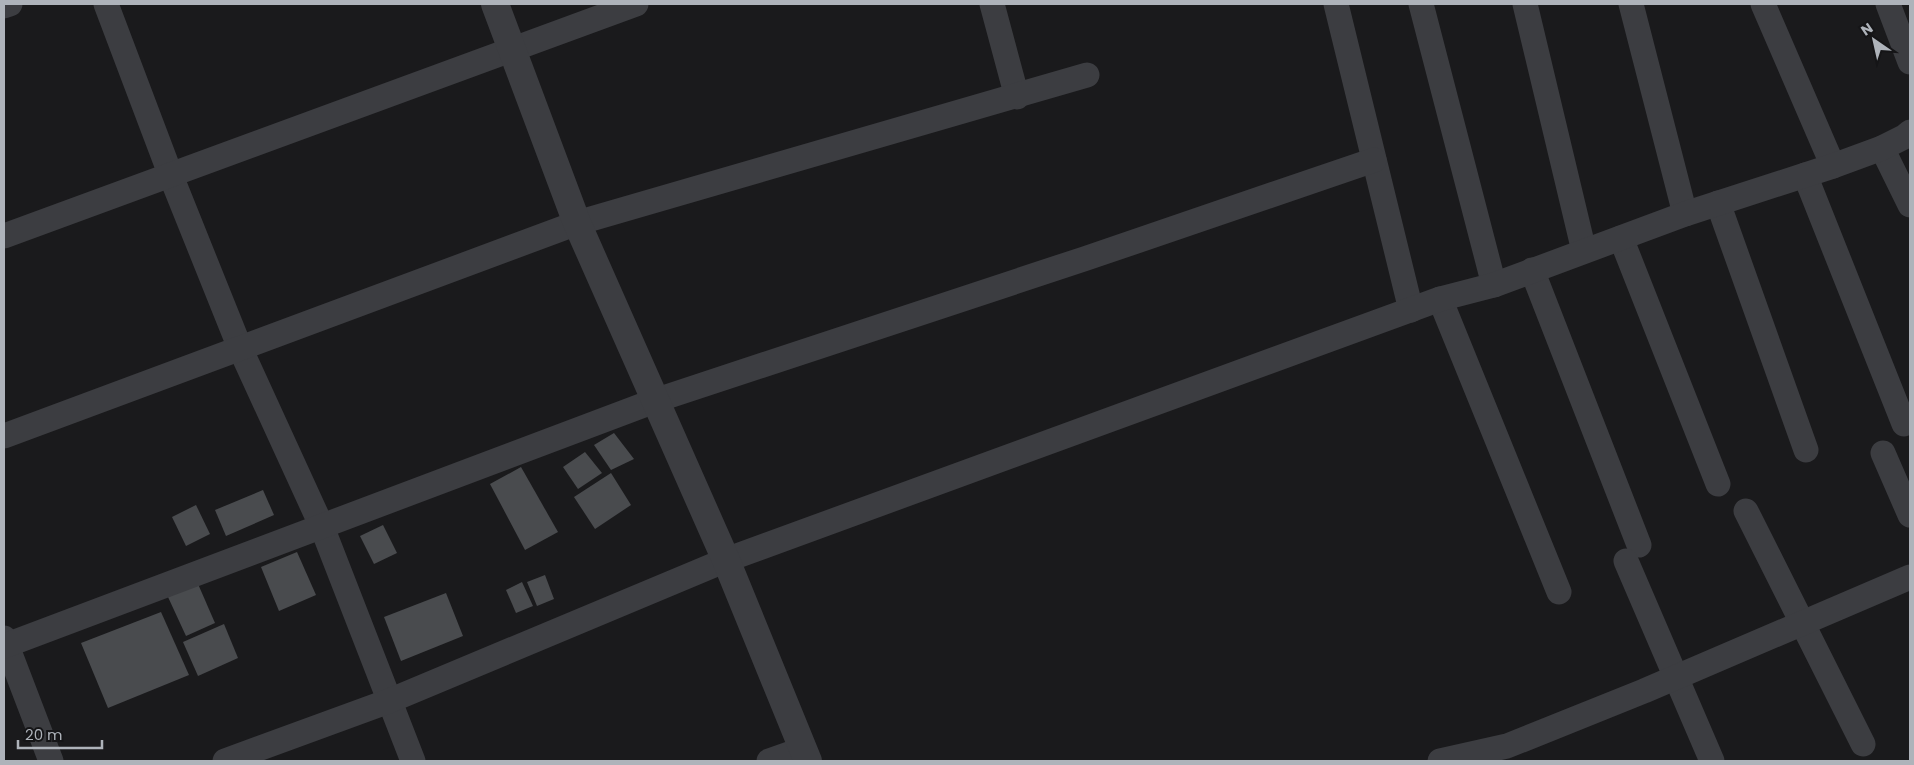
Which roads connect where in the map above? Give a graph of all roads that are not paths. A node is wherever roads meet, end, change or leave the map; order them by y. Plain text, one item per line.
1 (10, 4) edge
2 (106, 4) edge
3 (495, 4) edge
4 (636, 4) edge
5 (992, 4) edge
6 (1336, 4) edge
7 (1421, 4) edge
8 (1525, 4) edge
9 (1631, 4) edge
10 (1763, 4) edge
11 (1888, 4) edge
12 (4, 6) edge
13 (512, 49) junction
14 (1910, 62) edge
15 (1087, 75) dead end
16 (1017, 97) junction
17 (1910, 132) edge
18 (1882, 148) junction
19 (1374, 160) junction
20 (1833, 166) junction
21 (1805, 175) junction
22 (171, 176) junction
23 (1718, 203) junction
24 (1910, 205) edge
25 (1685, 214) junction
26 (577, 223) junction
27 (4, 236) edge
28 (1621, 238) junction
29 (1584, 251) junction
30 (1532, 270) junction
31 (1494, 285) junction
32 (1440, 299) junction
33 (1411, 310) junction
34 (240, 348) junction
35 (656, 400) junction
36 (1904, 424) dead end
37 (4, 436) edge
38 (1806, 450) dead end
39 (1883, 454) dead end
40 (1718, 484) dead end
41 (1746, 511) dead end
42 (1910, 515) edge
43 (322, 527) junction
44 (726, 560) junction
45 (1910, 578) edge
46 (1560, 592) dead end
47 (1803, 624) junction
48 (5, 643) edge
49 (1676, 678) junction
50 (389, 701) junction
51 (1863, 744) dead end
52 (805, 755) edge
53 (51, 761) edge
54 (225, 761) edge
55 (414, 761) edge
56 (769, 761) edge
57 (1440, 761) edge
58 (1712, 761) edge

1 - 12 street
2 - 22 street
3 - 13 street
4 - 13 street
5 - 16 street
6 - 19 street
7 - 31 street
8 - 29 street
9 - 25 street
10 - 20 street
11 - 14 street
13 - 22 street
13 - 26 street
15 - 16 street
16 - 26 street
17 - 18 street
18 - 20 street
18 - 24 street
19 - 33 street
19 - 35 street
20 - 21 street
21 - 23 street
21 - 36 street
22 - 27 street
22 - 34 street
23 - 25 street
23 - 38 street
25 - 28 street
26 - 34 street
26 - 35 street
28 - 29 street
28 - 40 street
29 - 30 street
30 - 31 street
30 - 49 street
31 - 32 street
32 - 33 street
32 - 46 street
33 - 44 street
34 - 37 street
34 - 43 street
35 - 43 street
35 - 44 street
39 - 42 street
41 - 47 street
43 - 48 street
43 - 50 street
44 - 50 street
44 - 52 street
45 - 47 street
47 - 49 street
47 - 51 street
48 - 53 street
49 - 57 street
49 - 58 street
50 - 54 street
50 - 55 street
52 - 56 street

